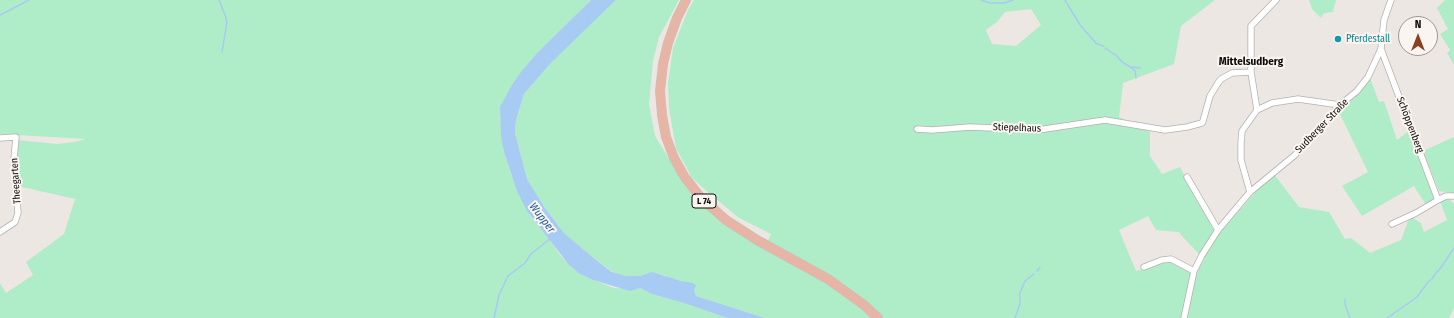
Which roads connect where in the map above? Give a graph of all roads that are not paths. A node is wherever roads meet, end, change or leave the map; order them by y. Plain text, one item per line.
1 (1276, 0) edge
2 (1391, 0) edge
3 (685, 3) edge
4 (1381, 49) junction
5 (1251, 72) junction
6 (1340, 105) junction
7 (1257, 110) junction
8 (917, 129) dead end
9 (0, 138) edge
10 (1187, 177) dead end
11 (1250, 192) junction
12 (1454, 196) edge
13 (1438, 200) junction
14 (1392, 224) dead end
15 (1218, 230) junction
16 (0, 232) edge
17 (1144, 267) dead end
18 (1194, 272) junction
19 (878, 318) edge
20 (1184, 318) edge

1 - 5 street
2 - 4 street, Sudberger Straße
3 - 19 main road, L 74
4 - 6 street, Sudberger Straße
4 - 13 street, Schöppenberg
5 - 7 street
5 - 8 street, Stiepelhaus
6 - 7 street
6 - 11 street, Sudberger Straße
7 - 11 street
9 - 16 street, Theegarten
10 - 15 street
11 - 15 street, Sudberger Straße
12 - 13 street
13 - 14 street
15 - 18 street, Sudberger Straße
17 - 18 street
18 - 20 street, Sudberger Straße

